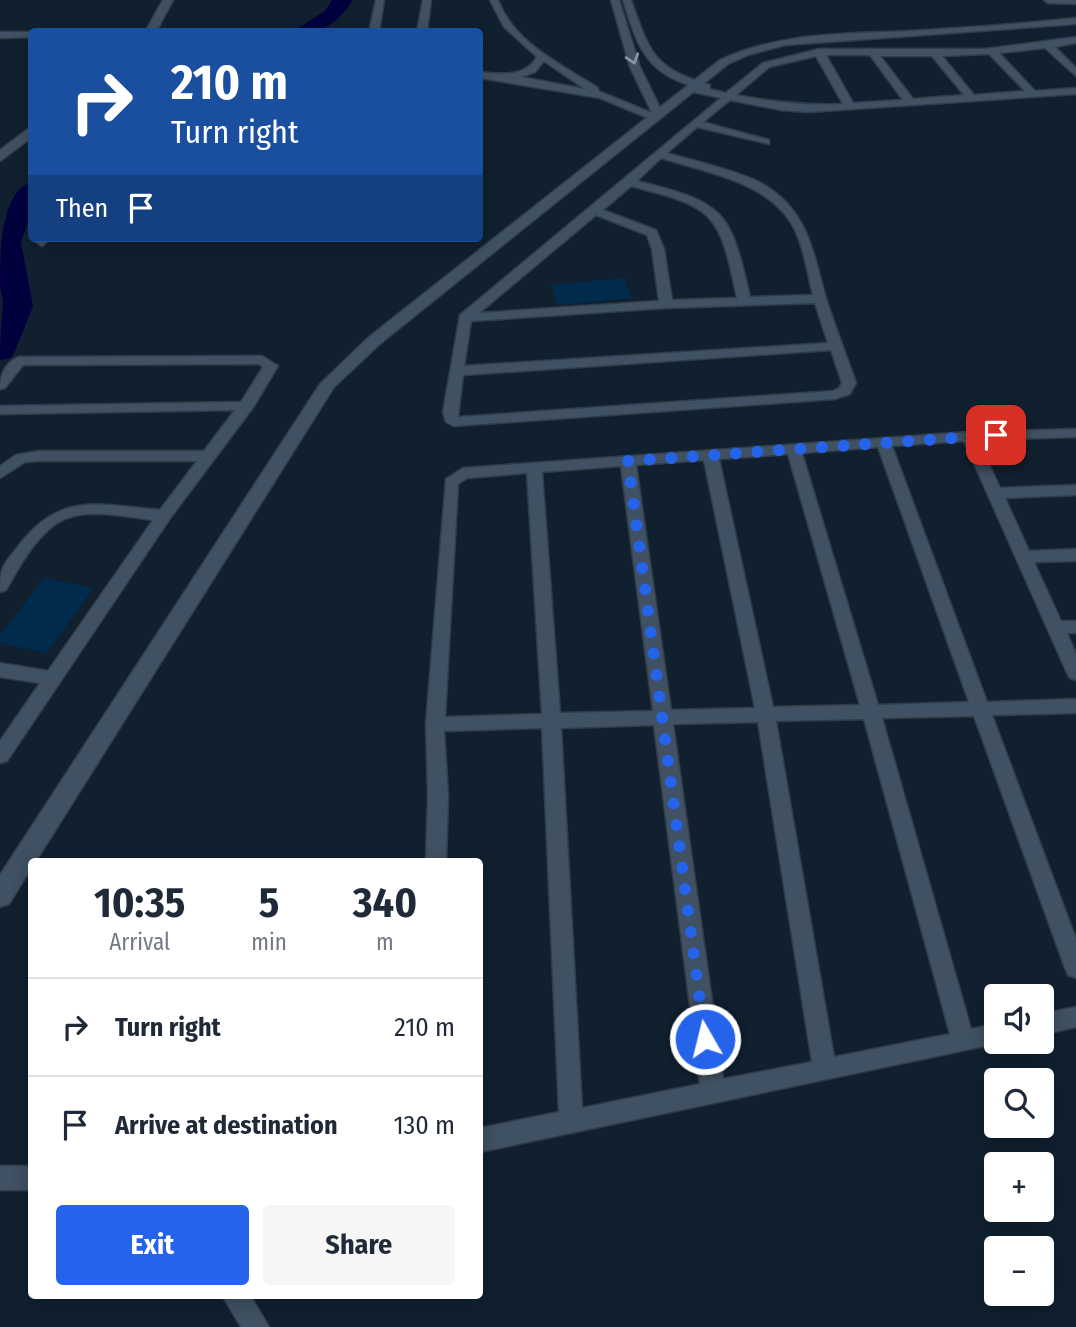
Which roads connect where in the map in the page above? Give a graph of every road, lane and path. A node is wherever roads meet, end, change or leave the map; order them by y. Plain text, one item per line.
1 (168, 0) edge
2 (380, 0) edge
3 (427, 0) edge
4 (494, 0) edge
5 (615, 0) edge
6 (627, 0) edge
7 (1048, 0) edge
8 (1076, 1) edge
9 (1076, 21) edge
10 (152, 28) edge
11 (375, 28) edge
12 (423, 28) edge
13 (0, 35) edge
14 (28, 35) edge
15 (1076, 40) edge
16 (1048, 46) junction
17 (990, 49) junction
18 (819, 52) junction
19 (872, 52) junction
20 (934, 52) junction
21 (542, 56) junction
22 (1076, 73) edge
23 (483, 75) edge
24 (503, 77) junction
25 (695, 87) junction
26 (1076, 91) edge
27 (1032, 93) junction
28 (603, 95) junction
29 (732, 95) junction
30 (971, 98) junction
31 (909, 102) junction
32 (850, 106) junction
33 (657, 117) junction
34 (697, 124) junction
35 (28, 133) edge
36 (765, 142) dead end
37 (659, 154) junction
38 (0, 157) edge
39 (629, 182) junction
40 (593, 210) junction
41 (820, 299) junction
42 (744, 301) junction
43 (666, 304) junction
44 (465, 318) junction
45 (837, 346) junction
46 (456, 370) junction
47 (0, 385) edge
48 (247, 406) junction
49 (0, 410) edge
50 (1076, 433) edge
51 (969, 436) junction
52 (883, 442) junction
53 (794, 449) junction
54 (206, 456) junction
55 (710, 456) junction
56 (628, 461) junction
57 (534, 468) junction
58 (0, 473) edge
59 (1076, 490) edge
60 (996, 492) junction
61 (164, 516) junction
62 (1076, 555) edge
63 (1024, 557) junction
64 (2, 578) edge
65 (1076, 626) edge
66 (1055, 627) junction
67 (0, 670) edge
68 (1076, 673) edge
69 (54, 679) junction
70 (1076, 706) edge
71 (983, 709) junction
72 (871, 712) junction
73 (766, 715) junction
74 (660, 718) junction
75 (551, 720) junction
76 (435, 724) junction
77 (0, 756) edge
78 (436, 858) edge
79 (0, 895) edge
80 (1076, 968) edge
81 (1076, 1017) edge
82 (1054, 1022) edge
83 (984, 1037) edge
84 (962, 1041) junction
85 (824, 1068) junction
86 (713, 1092) junction
87 (571, 1123) junction
88 (483, 1139) edge
89 (0, 1178) edge
90 (28, 1178) edge
91 (238, 1299) edge
92 (256, 1327) edge

1 - 10 street
2 - 11 street
3 - 12 street
4 - 21 street
5 -> 33 street
6 - 25 street
7 - 8 street
9 - 25 street
13 - 14 street
15 - 16 street
16 - 17 street
16 - 22 street
17 - 20 street
17 - 27 street
18 - 19 street
18 - 29 street
18 - 32 street
19 - 20 street
19 - 31 street
20 - 30 street
21 - 24 street
21 - 28 street
23 - 24 street
24 - 28 street
25 - 29 street
25 - 33 street
26 - 27 street
27 - 30 street
28 - 33 street
29 - 32 street
29 - 34 street
30 - 31 street
31 - 32 street
33 - 79 street
34 - 36 street
34 - 37 street
35 - 38 street
37 - 39 street
37 - 41 street
39 - 40 street
39 - 42 street
40 - 43 street
40 - 44 street
41 - 42 street
41 - 45 street
42 - 43 street
43 - 44 street
44 - 46 street
45 - 46 street
45 - 46 street
47 - 48 street
48 - 49 street
48 - 54 street
50 - 51 street
51 - 52 street
51 - 60 street
52 - 53 street
52 - 71 street
53 - 55 street
53 - 72 street
54 - 58 street
54 - 61 street
55 - 56 street
55 - 73 street
56 - 57 street
56 - 74 street
57 - 75 street
57 - 76 street
59 - 60 street
60 - 63 street
61 - 64 street
61 - 69 street
62 - 63 street
63 - 66 street
65 - 66 street
66 - 68 street
67 - 69 street
69 - 77 street
70 - 71 street
71 - 72 street
71 - 80 street
72 - 73 street
72 - 84 street
73 - 74 street
73 - 85 street
74 - 75 street
74 - 86 street
75 - 76 street
75 - 87 street
76 - 78 street
81 - 82 street
83 - 84 street
84 - 85 street
85 - 86 street
86 - 87 street
87 - 88 street
89 - 90 street
91 - 92 street

